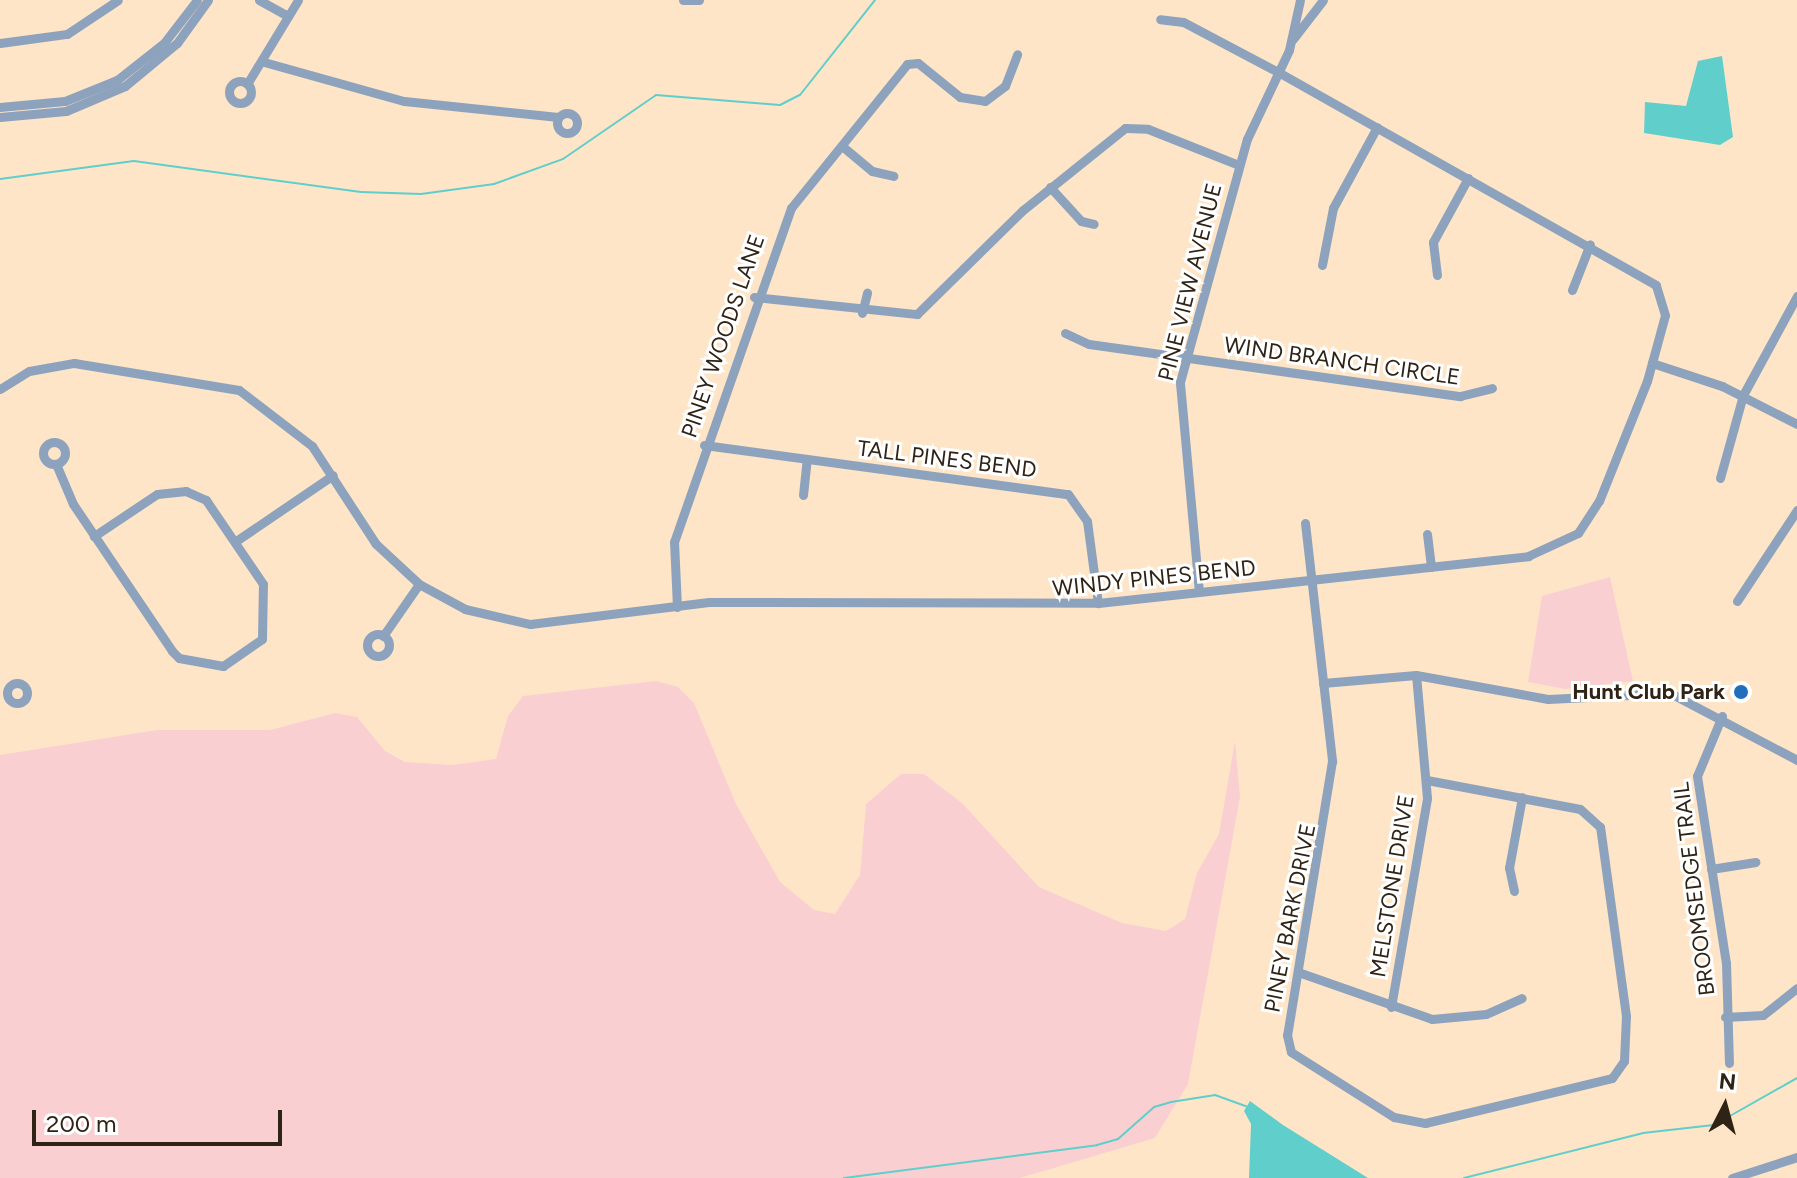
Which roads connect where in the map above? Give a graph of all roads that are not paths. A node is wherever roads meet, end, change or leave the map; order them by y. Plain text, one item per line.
1 (118, 0) edge
2 (197, 0) edge
3 (208, 0) edge
4 (259, 0) edge
5 (298, 0) edge
6 (683, 0) edge
7 (699, 0) edge
8 (1300, 0) edge
9 (1323, 0) edge
10 (288, 16) junction
11 (1160, 19) dead end
12 (1293, 39) junction
13 (0, 43) edge
14 (1017, 54) dead end
15 (264, 62) junction
16 (1278, 72) junction
17 (247, 84) dead end
18 (0, 107) edge
19 (0, 117) edge
20 (558, 117) dead end
21 (1377, 127) junction
22 (842, 146) junction
23 (1239, 165) junction
24 (893, 176) dead end
25 (1468, 178) junction
26 (1050, 187) junction
27 (1094, 224) dead end
28 (1590, 244) junction
29 (1322, 265) dead end
30 (1437, 275) dead end
31 (1572, 290) dead end
32 (867, 293) dead end
33 (1797, 296) edge
34 (754, 297) junction
35 (862, 313) junction
36 (1065, 333) dead end
37 (1186, 359) junction
38 (1652, 363) junction
39 (1, 386) edge
40 (1492, 388) dead end
41 (1743, 395) junction
42 (1797, 424) edge
43 (704, 445) junction
44 (807, 459) junction
45 (56, 464) dead end
46 (333, 475) junction
47 (1720, 478) dead end
48 (803, 495) dead end
49 (1797, 510) edge
50 (1305, 523) dead end
51 (1427, 534) dead end
52 (94, 536) junction
53 (236, 541) junction
54 (1431, 567) junction
55 (1311, 580) junction
56 (419, 584) junction
57 (1199, 592) junction
58 (1737, 601) dead end
59 (1098, 603) junction
60 (677, 607) junction
61 (383, 636) dead end
62 (1416, 675) junction
63 (1323, 683) junction
64 (1722, 716) junction
65 (1797, 760) edge
66 (1427, 780) junction
67 (1522, 797) junction
68 (1755, 862) dead end
69 (1711, 869) junction
70 (1514, 891) dead end
71 (1298, 972) junction
72 (1797, 988) edge
73 (1522, 998) dead end
74 (1391, 1007) junction
75 (1725, 1017) junction
76 (1729, 1063) dead end
77 (1797, 1157) edge
78 (1732, 1178) edge

1 - 13 street
2 - 18 street
3 - 19 street
4 - 10 street
5 - 10 street
6 - 7 street
8 - 12 street, PINE VIEW AVENUE
9 - 12 street, PINE VIEW AVENUE
10 - 15 street
11 - 16 street, WINDY PINES BEND
12 - 16 street, PINE VIEW AVENUE
14 - 22 street, PINEY WOODS LANE
15 - 17 street
15 - 20 street
16 - 21 street, WINDY PINES BEND
16 - 23 street, PINE VIEW AVENUE
21 - 25 street, WINDY PINES BEND
21 - 29 street
22 - 24 street
22 - 34 street, PINEY WOODS LANE
23 - 26 street
23 - 37 street, PINE VIEW AVENUE
25 - 28 street, WINDY PINES BEND
25 - 30 street
26 - 27 street
26 - 35 street
28 - 31 street
28 - 38 street, WINDY PINES BEND
32 - 35 street
33 - 41 street
34 - 35 street
34 - 43 street, PINEY WOODS LANE
36 - 37 street, WIND BRANCH CIRCLE
37 - 40 street, WIND BRANCH CIRCLE
37 - 57 street, PINE VIEW AVENUE
38 - 41 street
38 - 54 street, WINDY PINES BEND
39 - 46 street, WINDY PINES BEND
41 - 42 street
41 - 47 street
43 - 44 street, TALL PINES BEND
43 - 60 street, PINEY WOODS LANE
44 - 48 street
44 - 59 street, TALL PINES BEND
45 - 52 street
46 - 53 street
46 - 56 street, WINDY PINES BEND
49 - 58 street
50 - 55 street, PINEY BARK DRIVE
51 - 54 street
52 - 53 street
52 - 53 street
54 - 55 street, WINDY PINES BEND
55 - 57 street, WINDY PINES BEND
55 - 63 street, PINEY BARK DRIVE
56 - 60 street, WINDY PINES BEND
56 - 61 street
57 - 59 street, WINDY PINES BEND
59 - 60 street, WINDY PINES BEND
62 - 63 street
62 - 64 street
62 - 66 street, MELSTONE DRIVE
63 - 71 street, PINEY BARK DRIVE
64 - 65 street
64 - 69 street, BROOMSEDGE TRAIL
66 - 67 street, PINEY BARK DRIVE
66 - 74 street, MELSTONE DRIVE
67 - 70 street
67 - 71 street, PINEY BARK DRIVE
68 - 69 street
69 - 75 street, BROOMSEDGE TRAIL
71 - 74 street
72 - 75 street
73 - 74 street
75 - 76 street, BROOMSEDGE TRAIL
77 - 78 street

